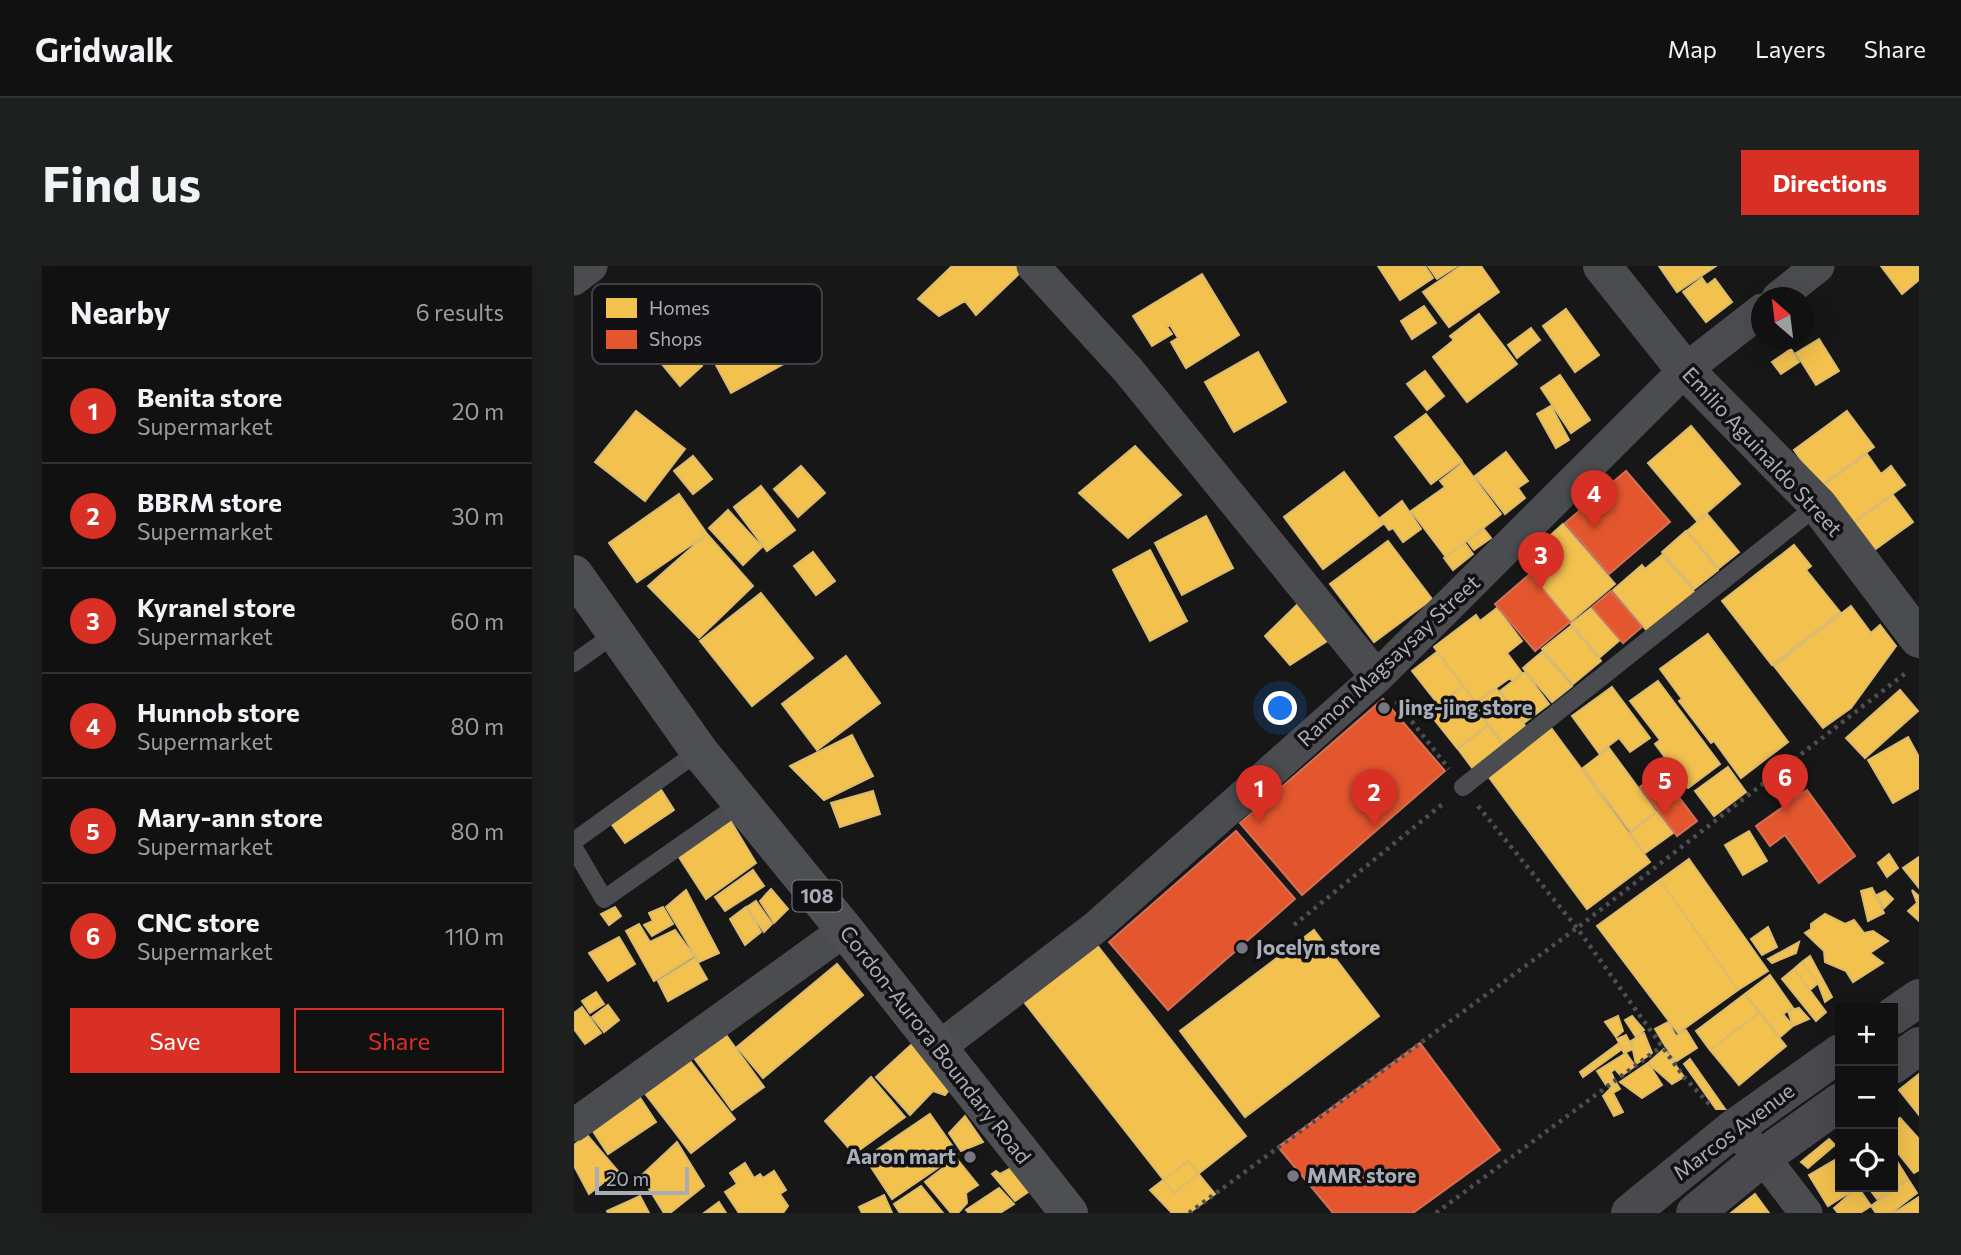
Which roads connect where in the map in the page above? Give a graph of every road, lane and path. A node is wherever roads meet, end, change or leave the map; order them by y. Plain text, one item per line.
1 (591, 266) edge
2 (1033, 266) edge
3 (1602, 266) edge
4 (1818, 266) edge
5 (574, 279) edge
6 (1792, 287) edge
7 (1751, 319) edge
8 (1685, 370) junction
9 (1818, 505) junction
10 (574, 574) edge
11 (616, 634) junction
12 (1914, 655) edge
13 (574, 663) edge
14 (1377, 677) junction
15 (699, 751) junction
16 (1463, 787) junction
17 (741, 803) junction
18 (574, 841) edge
19 (574, 848) edge
20 (1294, 925) dead end
21 (1577, 928) junction
22 (845, 930) junction
23 (1919, 998) edge
24 (1898, 1013) edge
25 (1662, 1046) junction
26 (1919, 1046) edge
27 (937, 1049) junction
28 (1835, 1057) edge
29 (1898, 1061) edge
30 (1835, 1106) edge
31 (574, 1125) edge
32 (1732, 1129) junction
33 (1763, 1157) junction
34 (1069, 1213) edge
35 (1189, 1213) edge
36 (1436, 1213) edge
37 (1630, 1213) edge
38 (1695, 1213) edge
39 (1806, 1213) edge

1 - 5 street
2 - 14 street
3 - 8 street, Emilio Aguinaldo Street
4 - 6 street
7 - 8 street, Ramon Magsaysay Street
8 - 9 street, Emilio Aguinaldo Street
8 - 14 street, Ramon Magsaysay Street
9 - 12 street, Emilio Aguinaldo Street
9 - 16 lane
10 - 11 main road, Cordon-Aurora Boundary Road / 108
11 - 13 lane
11 - 15 main road, Cordon-Aurora Boundary Road / 108
12 - 21 path
14 - 16 path
14 - 27 street, Ramon Magsaysay Street
15 - 17 main road, Cordon-Aurora Boundary Road / 108
15 - 18 lane
16 - 20 path
16 - 21 path
17 - 19 lane
17 - 22 main road, Cordon-Aurora Boundary Road / 108
21 - 25 path
21 - 35 path
22 - 27 main road, Cordon-Aurora Boundary Road / 108
22 - 31 street
23 - 24 main road
25 - 32 path
25 - 36 path
26 - 29 main road
27 - 34 main road, Cordon-Aurora Boundary Road / 108
28 - 32 main road, Marcos Avenue
30 - 33 main road, Marcos Avenue
32 - 33 street
32 - 37 main road, Marcos Avenue
33 - 38 main road, Marcos Avenue
33 - 39 street

